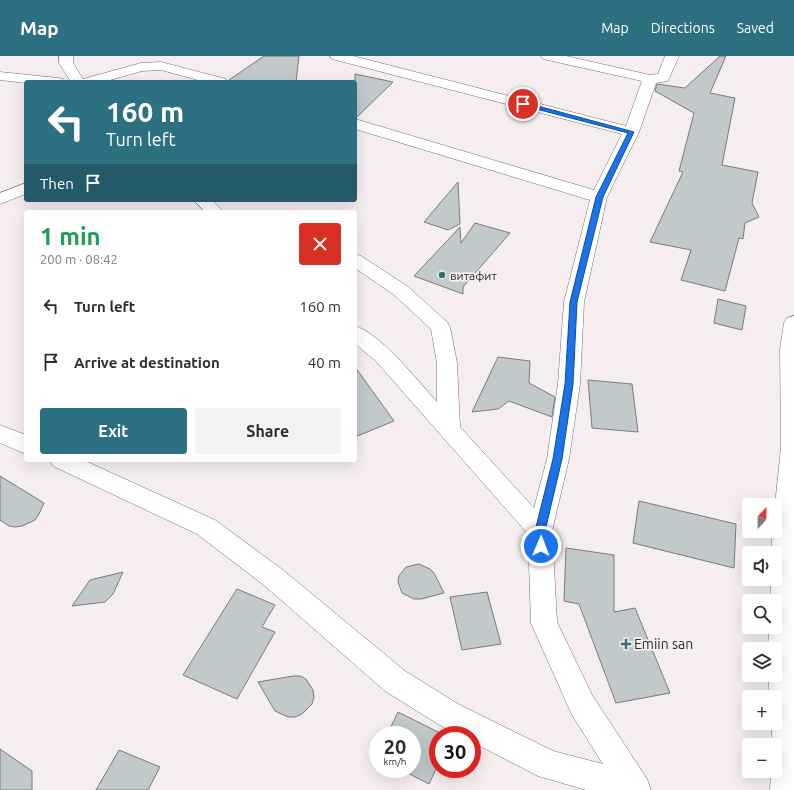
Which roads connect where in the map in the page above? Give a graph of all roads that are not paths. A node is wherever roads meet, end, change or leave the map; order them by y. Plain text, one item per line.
1 (66, 56) edge
2 (152, 56) edge
3 (337, 56) edge
4 (548, 56) edge
5 (672, 56) edge
6 (141, 67) junction
7 (0, 76) edge
8 (650, 79) junction
9 (39, 80) edge
10 (77, 80) edge
11 (94, 80) edge
12 (214, 80) edge
13 (357, 125) edge
14 (631, 132) junction
15 (24, 189) edge
16 (599, 197) junction
17 (0, 199) edge
18 (204, 202) edge
19 (213, 210) edge
20 (357, 261) edge
21 (794, 323) edge
22 (357, 335) edge
23 (449, 430) junction
24 (0, 433) edge
25 (24, 444) edge
26 (793, 448) edge
27 (65, 462) edge
28 (540, 531) junction
29 (635, 789) edge
30 (785, 790) edge

1 - 10 street
2 - 6 street
3 - 14 street
4 - 8 street
5 - 8 street
6 - 11 street
6 - 12 street
7 - 9 street
8 - 14 street
13 - 16 street
14 - 16 street
15 - 17 street
16 - 28 street
18 - 19 street
20 - 23 street
21 - 26 street
22 - 23 street
23 - 28 street
24 - 25 street
26 - 30 street
27 - 29 street
28 - 29 street

